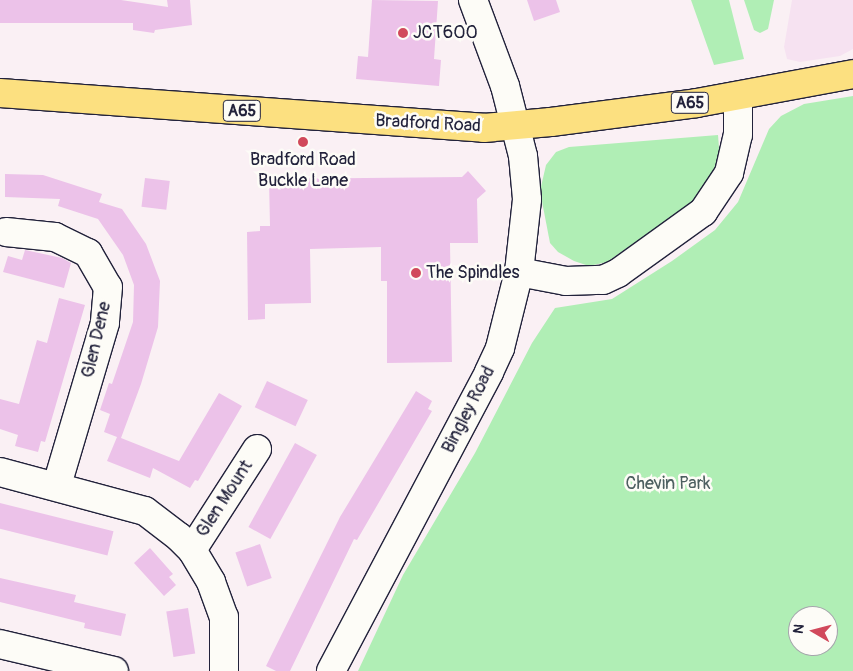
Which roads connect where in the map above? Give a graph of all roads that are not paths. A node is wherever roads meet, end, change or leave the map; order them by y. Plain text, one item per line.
1 (473, 0) edge
2 (853, 74) edge
3 (0, 93) edge
4 (738, 96) junction
5 (517, 125) junction
6 (6, 231) dead end
7 (519, 272) junction
8 (257, 449) dead end
9 (0, 472) edge
10 (57, 485) junction
11 (192, 550) junction
12 (0, 644) edge
13 (114, 671) edge
14 (224, 671) edge
15 (331, 671) edge

1 - 5 street, Bingley Road
2 - 4 main road, Bradford Road / A65
3 - 5 main road, Bradford Road / A65
4 - 5 main road, Bradford Road / A65
4 - 7 street
5 - 7 street, Bingley Road
6 - 10 street, Glen Dene
7 - 15 street, Bingley Road
8 - 11 street, Glen Mount
9 - 10 street
10 - 11 street
11 - 14 street
12 - 13 street

